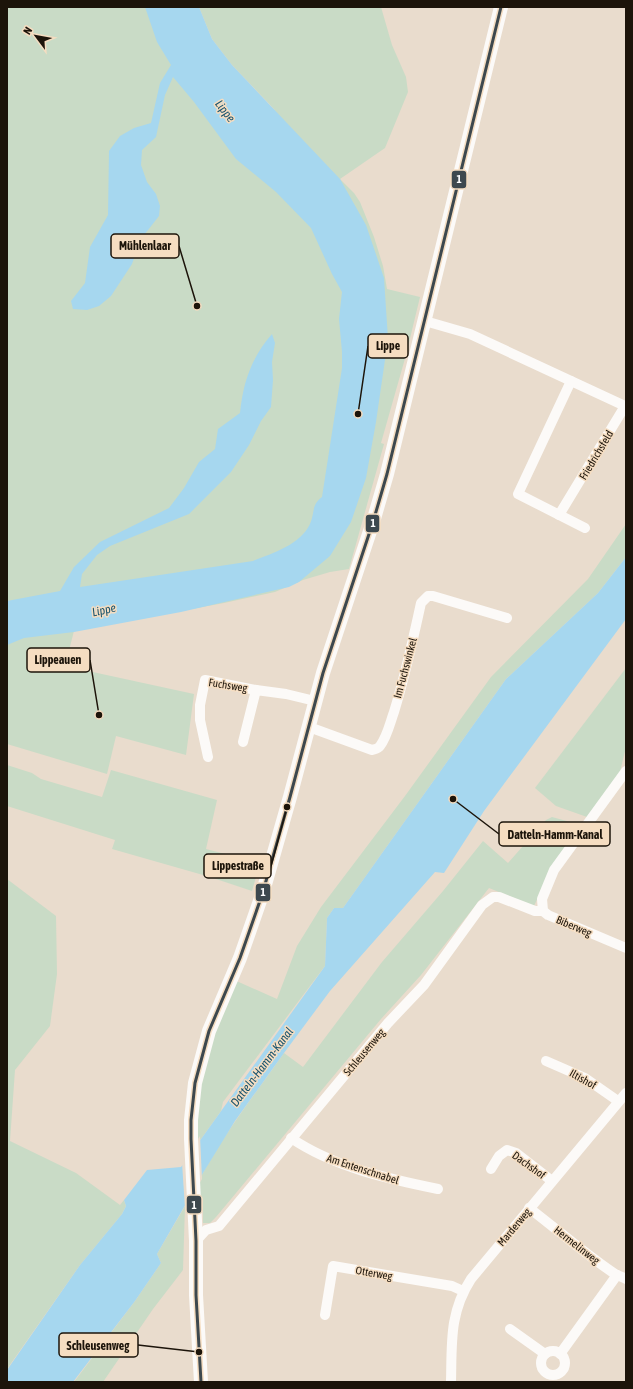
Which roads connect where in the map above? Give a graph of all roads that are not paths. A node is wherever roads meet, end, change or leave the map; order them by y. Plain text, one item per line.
1 (501, 7) edge
2 (425, 321) junction
3 (571, 381) junction
4 (559, 515) junction
5 (585, 528) dead end
6 (507, 618) dead end
7 (256, 690) junction
8 (315, 701) junction
9 (309, 727) junction
10 (243, 742) dead end
11 (208, 757) dead end
12 (626, 771) edge
13 (543, 911) junction
14 (626, 948) edge
15 (546, 1061) dead end
16 (626, 1093) edge
17 (618, 1101) junction
18 (292, 1138) junction
19 (491, 1168) dead end
20 (552, 1181) junction
21 (438, 1189) dead end
22 (529, 1208) junction
23 (196, 1241) junction
24 (621, 1277) edge
25 (463, 1291) junction
26 (325, 1315) dead end
27 (510, 1329) dead end
28 (545, 1354) junction
29 (560, 1354) junction
30 (549, 1378) edge
31 (201, 1382) edge
32 (451, 1382) edge

1 - 2 main road
2 - 3 street, Friedrichsfeld
2 - 8 main road
3 - 4 street
3 - 4 street, Friedrichsfeld
4 - 5 street
6 - 9 street, Im Fuchswinkel
7 - 8 street, Fuchsweg
7 - 10 street, Fuchsweg
7 - 11 street, Fuchsweg
8 - 9 main road
9 - 23 main road
12 - 13 street, Biberweg
13 - 14 street, Biberweg
13 - 18 street, Schleusenweg
15 - 17 street, Iltishof
16 - 17 street, Marderweg
17 - 20 street, Marderweg
18 - 21 street, Am Entenschnabel
18 - 23 street, Schleusenweg
19 - 20 street, Dachshof
20 - 22 street, Marderweg
22 - 24 street, Hermelinweg
22 - 25 street, Marderweg
23 - 31 main road
24 - 29 street
25 - 26 street, Otterweg
25 - 32 street, Marderweg
27 - 28 street
28 - 29 street
28 - 30 street
29 - 30 street

